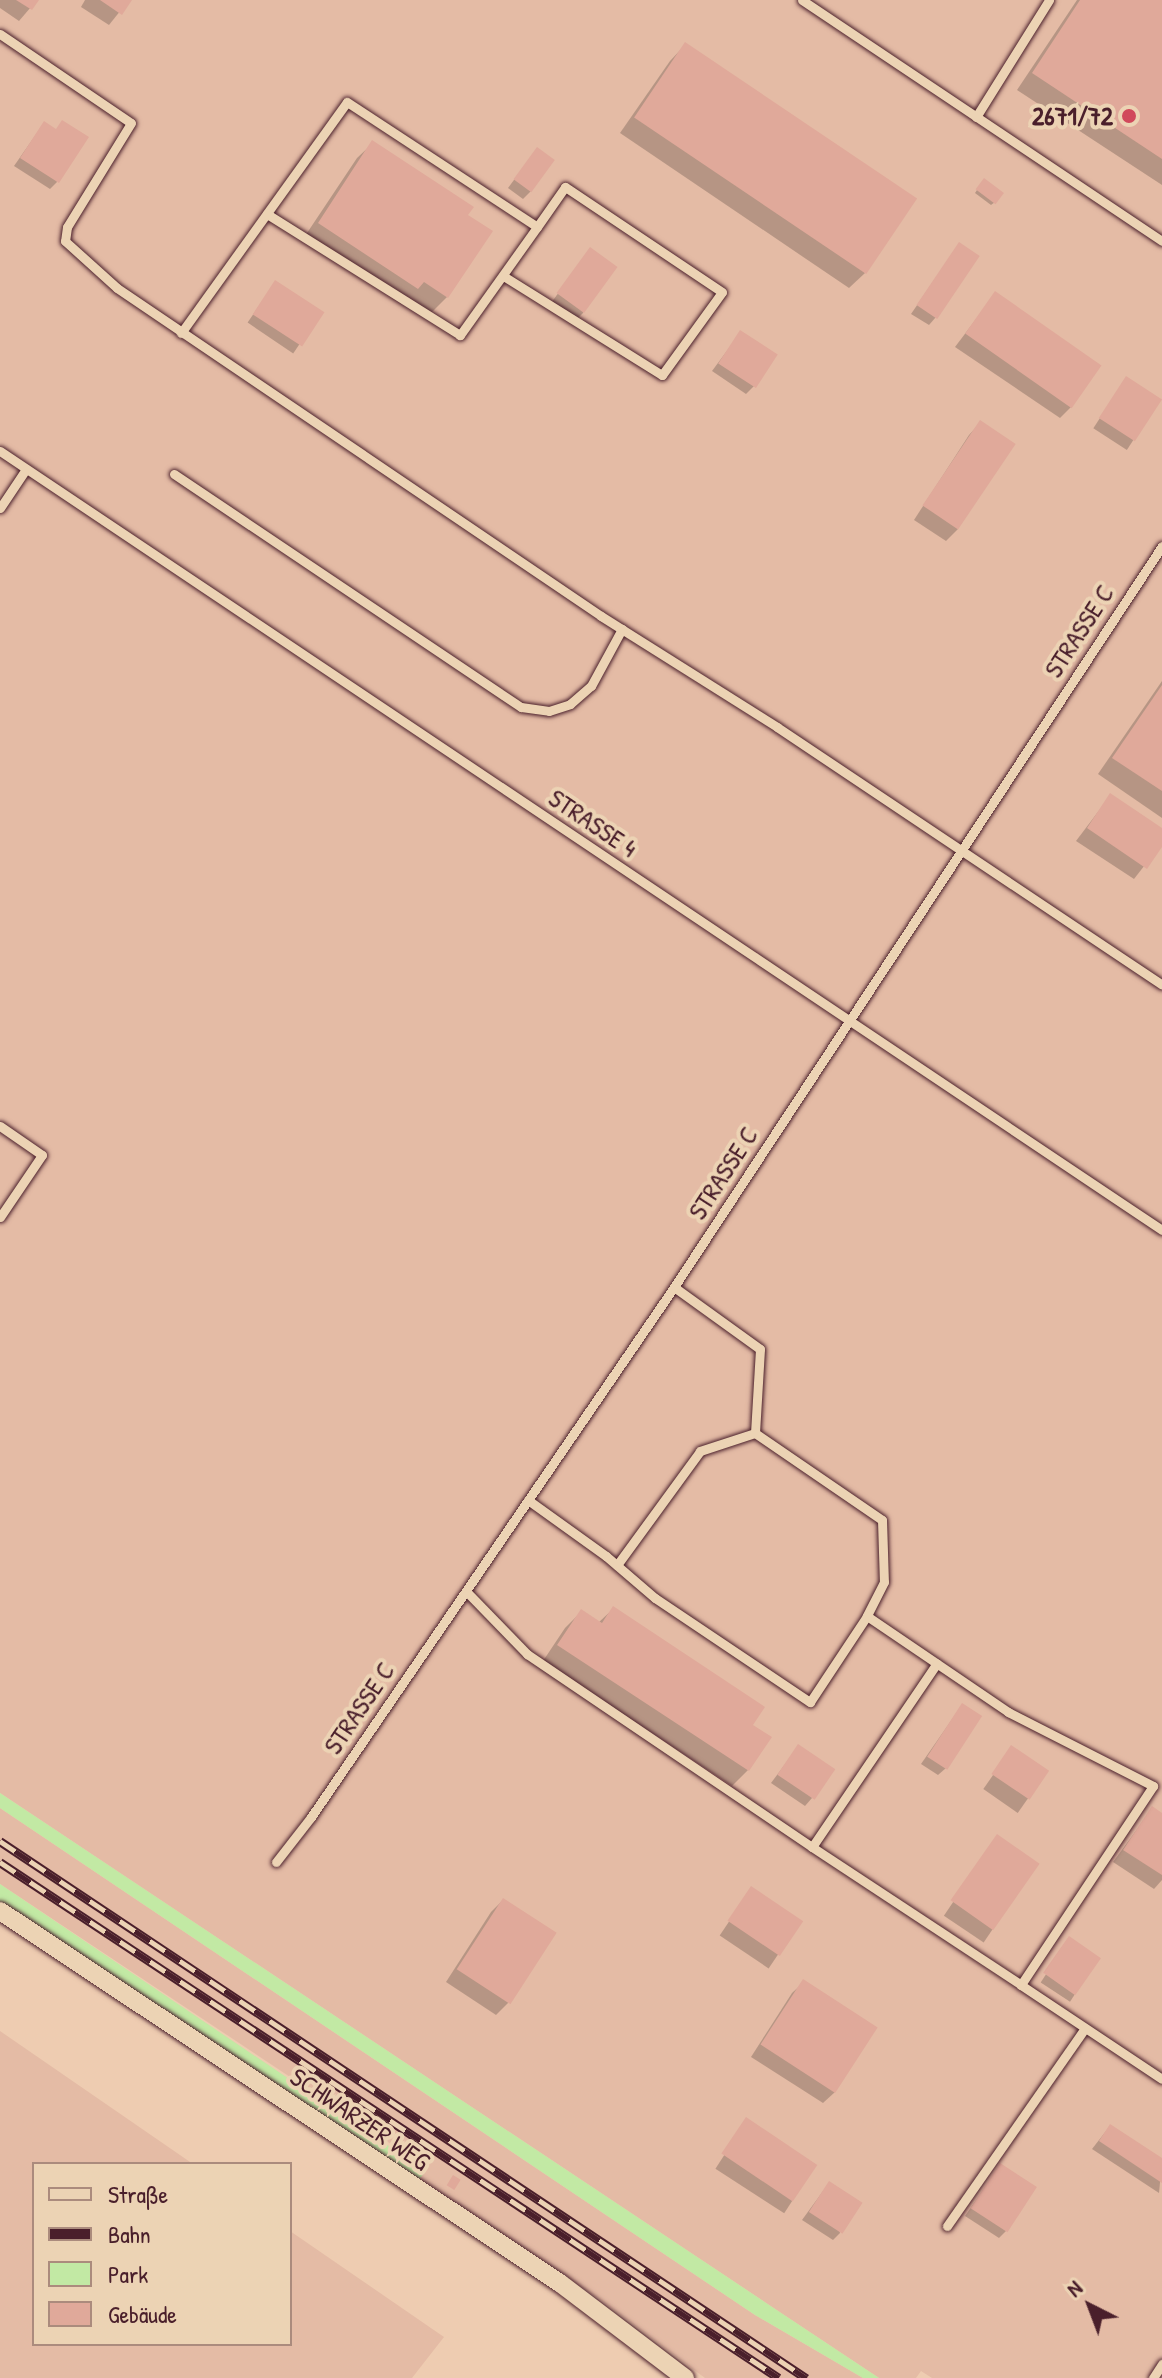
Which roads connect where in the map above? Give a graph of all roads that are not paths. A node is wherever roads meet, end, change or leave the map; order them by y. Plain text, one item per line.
1 (802, 0) edge
2 (1049, 0) edge
3 (0, 34) edge
4 (976, 117) junction
5 (267, 214) junction
6 (537, 227) junction
7 (1162, 241) edge
8 (505, 277) junction
9 (181, 333) junction
10 (0, 451) edge
11 (26, 469) junction
12 (174, 474) dead end
13 (0, 508) edge
14 (1162, 546) edge
15 (622, 629) junction
16 (961, 851) junction
17 (1162, 985) edge
18 (849, 1022) junction
19 (0, 1126) edge
20 (0, 1217) edge
21 (1162, 1230) edge
22 (674, 1287) junction
23 (755, 1433) junction
24 (528, 1500) junction
25 (617, 1565) junction
26 (466, 1591) junction
27 (867, 1616) junction
28 (937, 1663) junction
29 (812, 1847) junction
30 (276, 1862) dead end
31 (0, 1911) edge
32 (1021, 1985) junction
33 (1085, 2028) junction
34 (1162, 2079) edge
35 (947, 2226) dead end
36 (1162, 2364) edge
37 (685, 2378) edge
38 (1153, 2378) edge

1 - 4 lane
2 - 4 lane
3 - 9 lane
4 - 7 lane
5 - 6 lane
5 - 8 lane
5 - 9 lane
6 - 8 lane
6 - 8 lane
9 - 15 lane
10 - 11 lane, STRASSE 4
11 - 13 lane
11 - 18 lane, STRASSE 4
12 - 15 lane
14 - 16 lane, STRASSE C
15 - 16 lane
16 - 17 lane
16 - 18 lane, STRASSE C
18 - 21 lane, STRASSE 4
18 - 22 lane, STRASSE C
19 - 20 lane
22 - 23 lane
22 - 24 lane, STRASSE C
23 - 25 lane
23 - 27 lane
24 - 25 lane
24 - 26 lane, STRASSE C
25 - 27 lane
26 - 29 lane
26 - 30 lane, STRASSE C
27 - 28 lane
28 - 29 lane
28 - 32 lane
29 - 32 lane
31 - 37 street, SCHWARZER WEG
32 - 33 lane
33 - 34 lane
33 - 35 lane
36 - 38 lane

